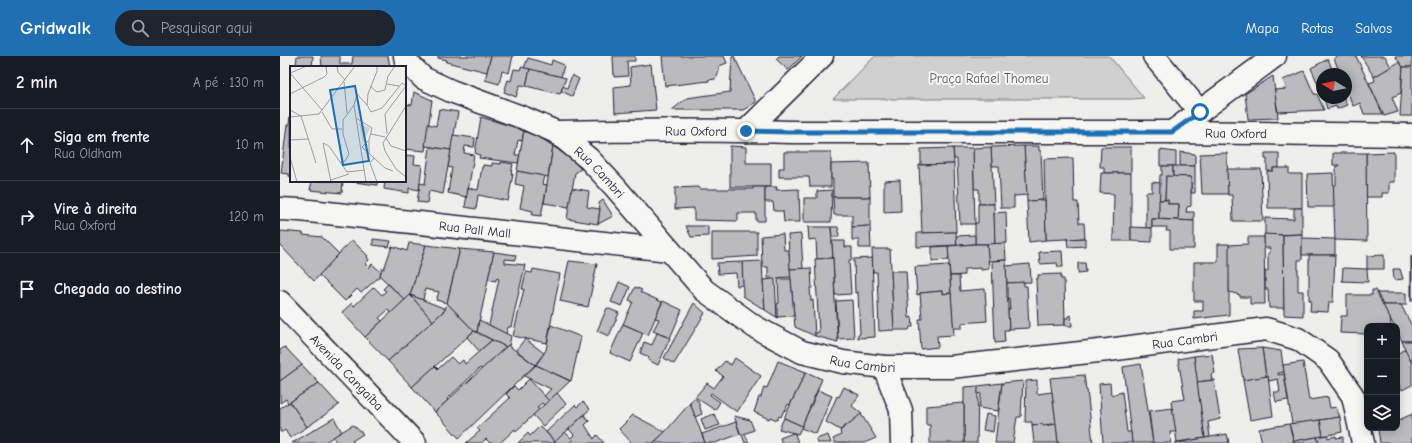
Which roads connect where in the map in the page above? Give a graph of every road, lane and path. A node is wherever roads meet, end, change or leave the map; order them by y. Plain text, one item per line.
1 (405, 56) edge
2 (822, 56) edge
3 (1154, 56) edge
4 (1275, 56) edge
5 (1200, 112) junction
6 (746, 131) junction
7 (556, 132) junction
8 (1172, 132) junction
9 (1412, 135) edge
10 (280, 209) edge
11 (669, 250) junction
12 (280, 302) edge
13 (884, 366) junction
14 (415, 443) edge
15 (902, 443) edge
16 (1363, 443) edge

1 - 7 street, Rua Cambri
2 - 6 street
3 - 5 street
4 - 5 street
5 - 8 street
6 - 7 street, Rua Oxford
6 - 8 street, Rua Oxford
7 - 11 street, Rua Cambri
8 - 9 street, Rua Oxford
10 - 11 street, Rua Pall Mall
11 - 13 street, Rua Cambri
12 - 14 street, Avenida Cangaíba
13 - 15 street
13 - 16 street, Rua Cambri

